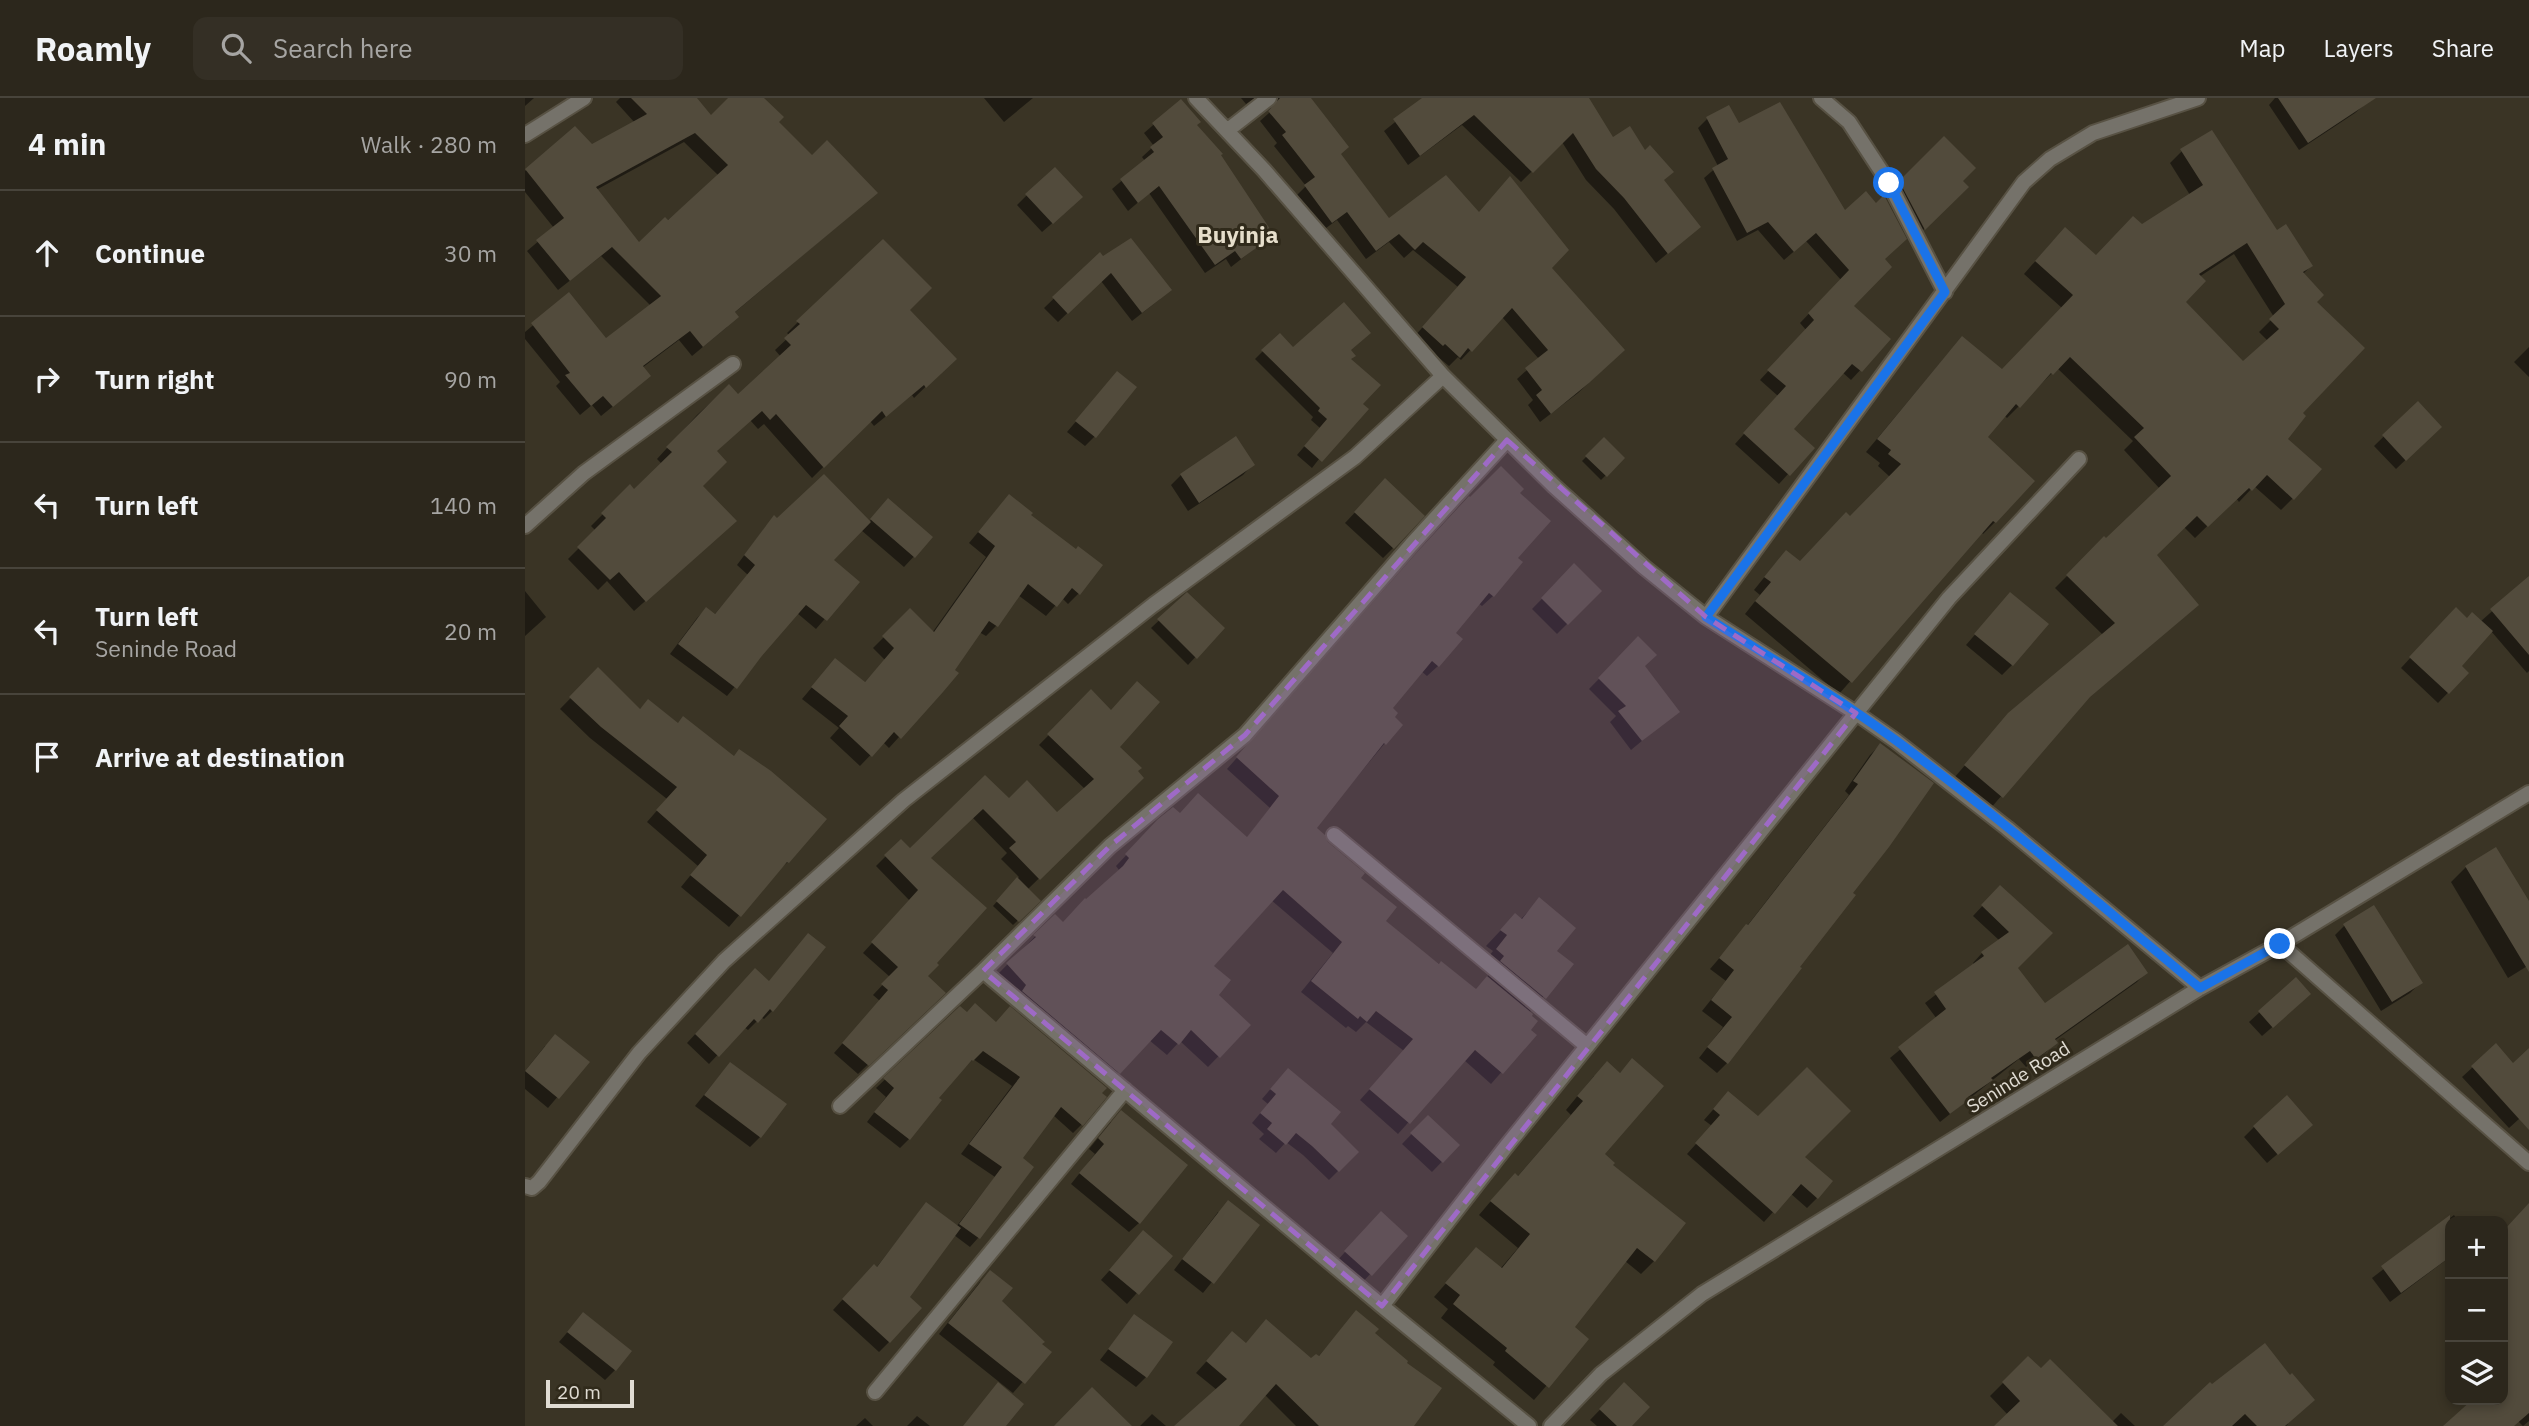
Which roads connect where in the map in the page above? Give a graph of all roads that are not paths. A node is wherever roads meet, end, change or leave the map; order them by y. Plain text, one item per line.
1 (584, 98) edge
2 (1196, 98) edge
3 (1269, 98) edge
4 (1821, 98) edge
5 (2198, 98) edge
6 (1228, 130) junction
7 (525, 135) edge
8 (1945, 292) junction
9 (733, 364) dead end
10 (1443, 376) junction
11 (1507, 440) junction
12 (2079, 459) dead end
13 (525, 526) edge
14 (1706, 617) junction
15 (1856, 713) junction
16 (2529, 793) edge
17 (1333, 835) dead end
18 (2280, 944) junction
19 (983, 971) junction
20 (2200, 988) junction
21 (1587, 1046) junction
22 (1125, 1090) junction
23 (840, 1106) dead end
24 (2529, 1163) edge
25 (525, 1186) edge
26 (1381, 1306) junction
27 (875, 1392) dead end
28 (1529, 1426) edge
29 (1551, 1426) edge

1 - 7 street
2 - 6 street
3 - 6 street
4 - 8 street
5 - 8 street
6 - 10 street
8 - 14 street
9 - 13 street
10 - 11 street
10 - 25 street
11 - 14 street
11 - 19 street
12 - 15 street
14 - 15 street
15 - 20 street
15 - 21 street
16 - 18 street, Seninde Road
17 - 21 street
18 - 20 street, Seninde Road
18 - 24 street
19 - 22 street
19 - 23 street
20 - 29 street, Seninde Road
21 - 26 street
22 - 26 street
22 - 27 street
26 - 28 street

